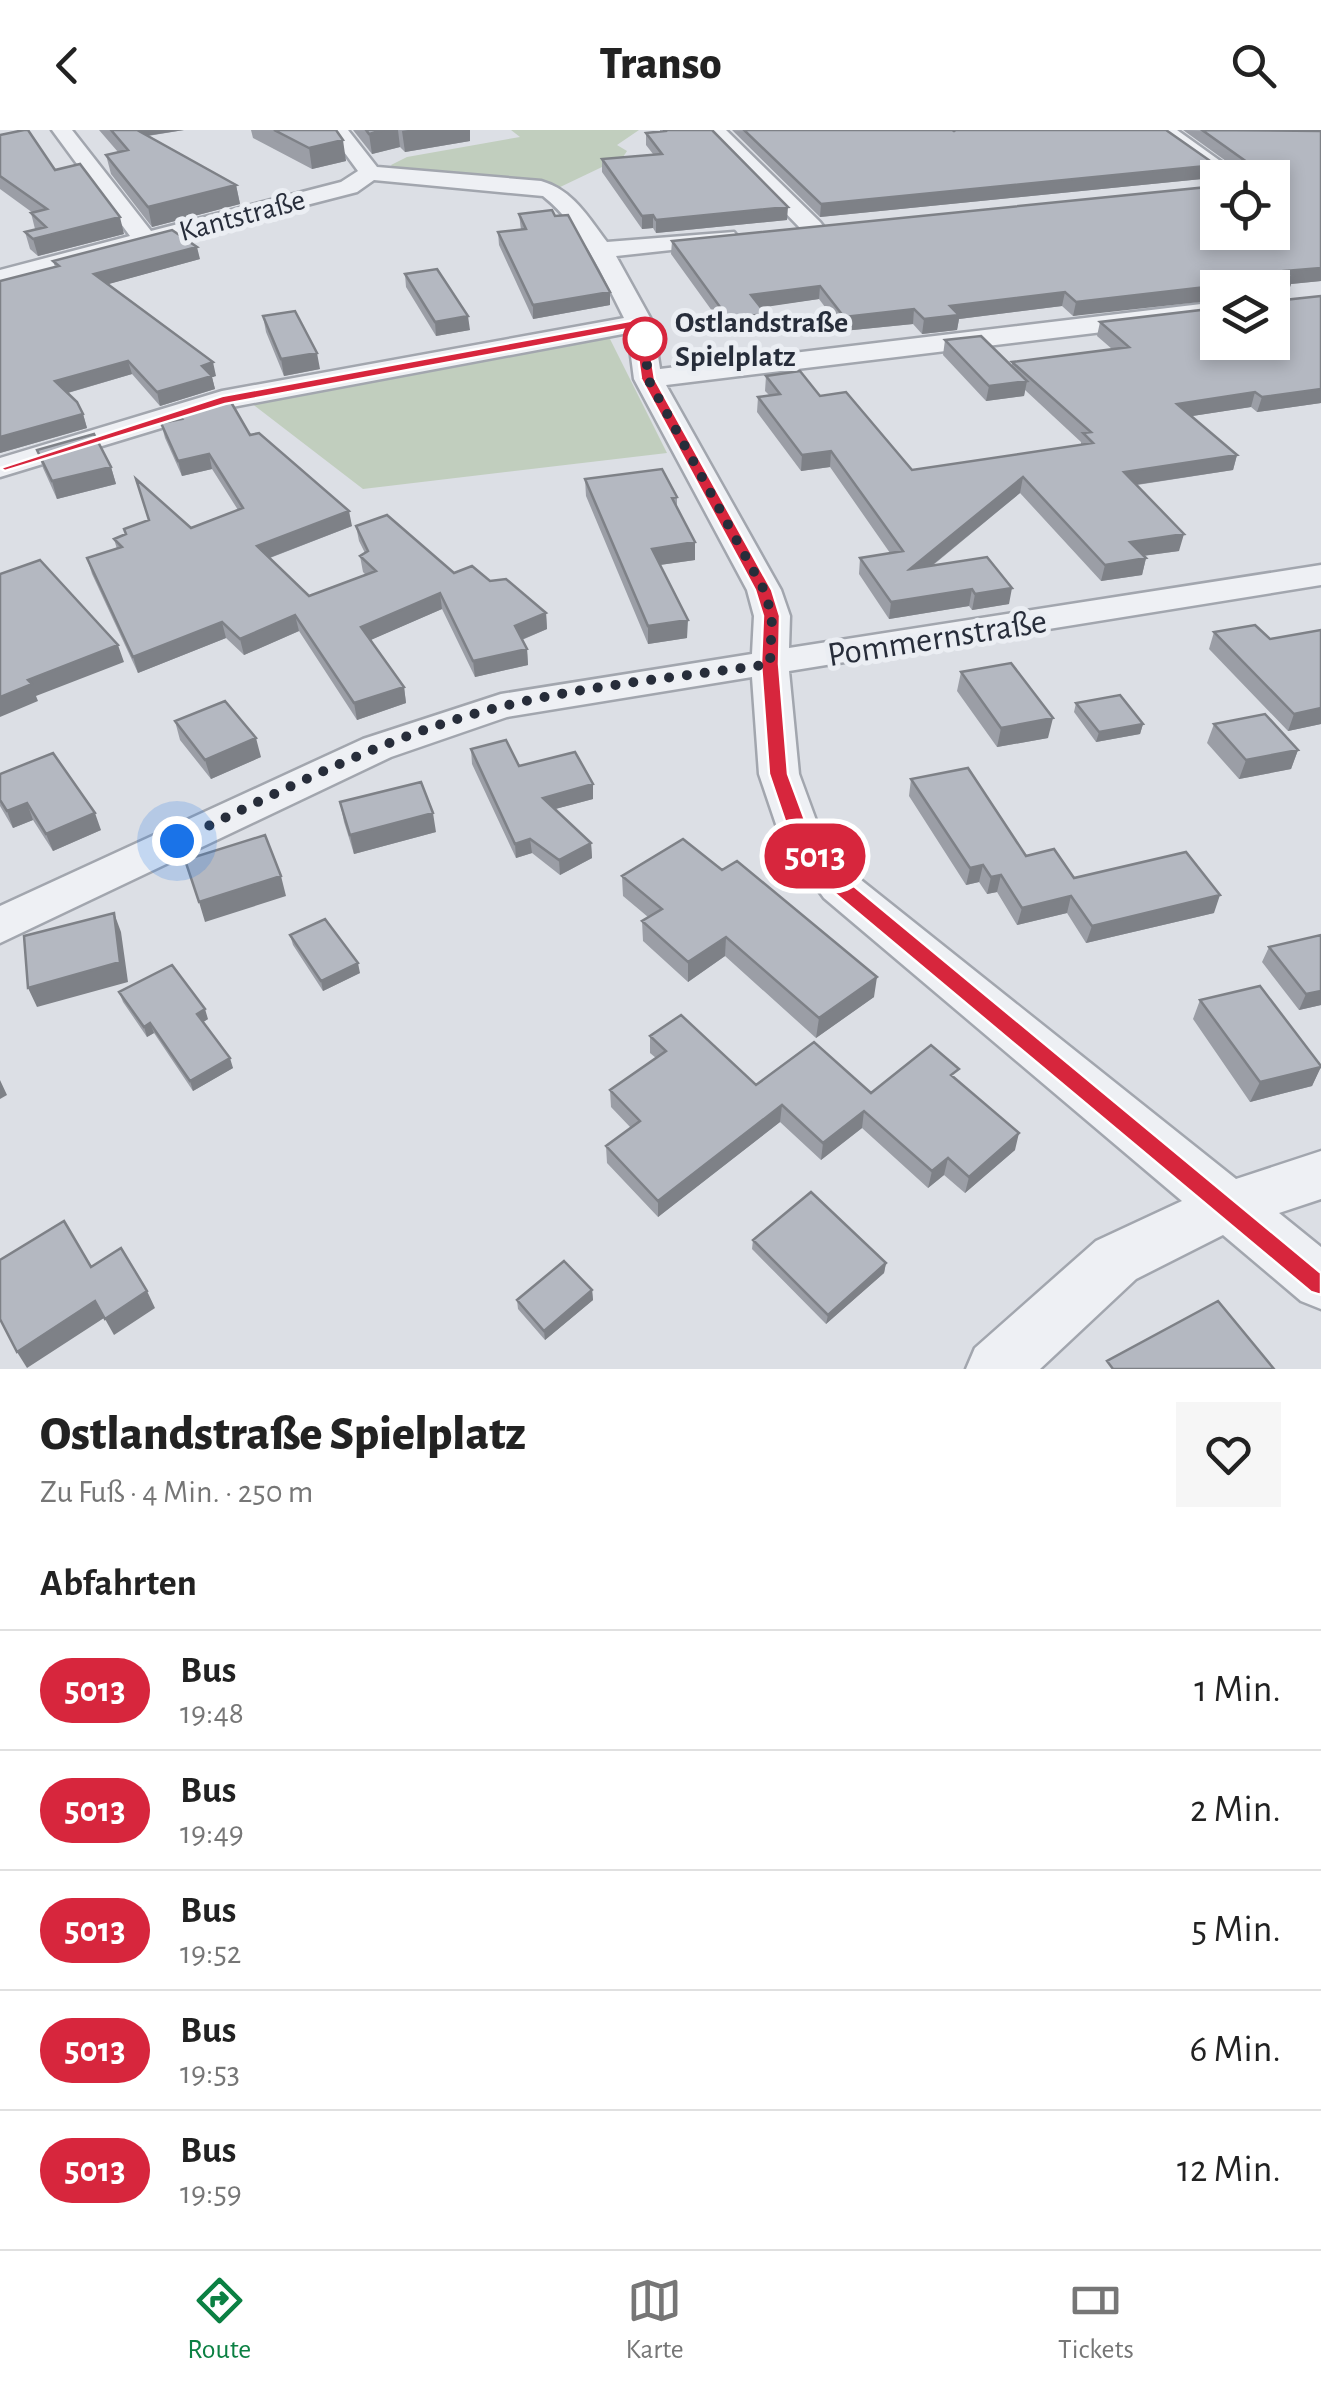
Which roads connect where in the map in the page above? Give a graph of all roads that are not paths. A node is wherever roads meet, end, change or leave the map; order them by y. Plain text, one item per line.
1 (62, 130) edge
2 (338, 130) edge
3 (714, 130) edge
4 (1164, 130) edge
5 (1208, 160) edge
6 (370, 173) junction
7 (146, 241) junction
8 (601, 250) junction
9 (0, 278) edge
10 (1200, 312) edge
11 (640, 323) junction
12 (648, 379) junction
13 (0, 468) edge
14 (1321, 575) edge
15 (770, 664) junction
16 (0, 926) edge
17 (1321, 1175) edge
18 (1226, 1206) junction
19 (1321, 1282) edge
20 (996, 1369) edge

1 - 7 street
2 - 6 street
3 - 8 street
4 - 5 street
6 - 7 street, Kantstraße
6 - 8 street
7 - 9 street, Kantstraße
8 - 11 street
10 - 12 street
11 - 12 street
11 - 13 street
12 - 15 street
14 - 15 street, Pommernstraße
15 - 16 street, Pommernstraße
15 - 18 street
17 - 18 street
18 - 19 street
18 - 20 street

